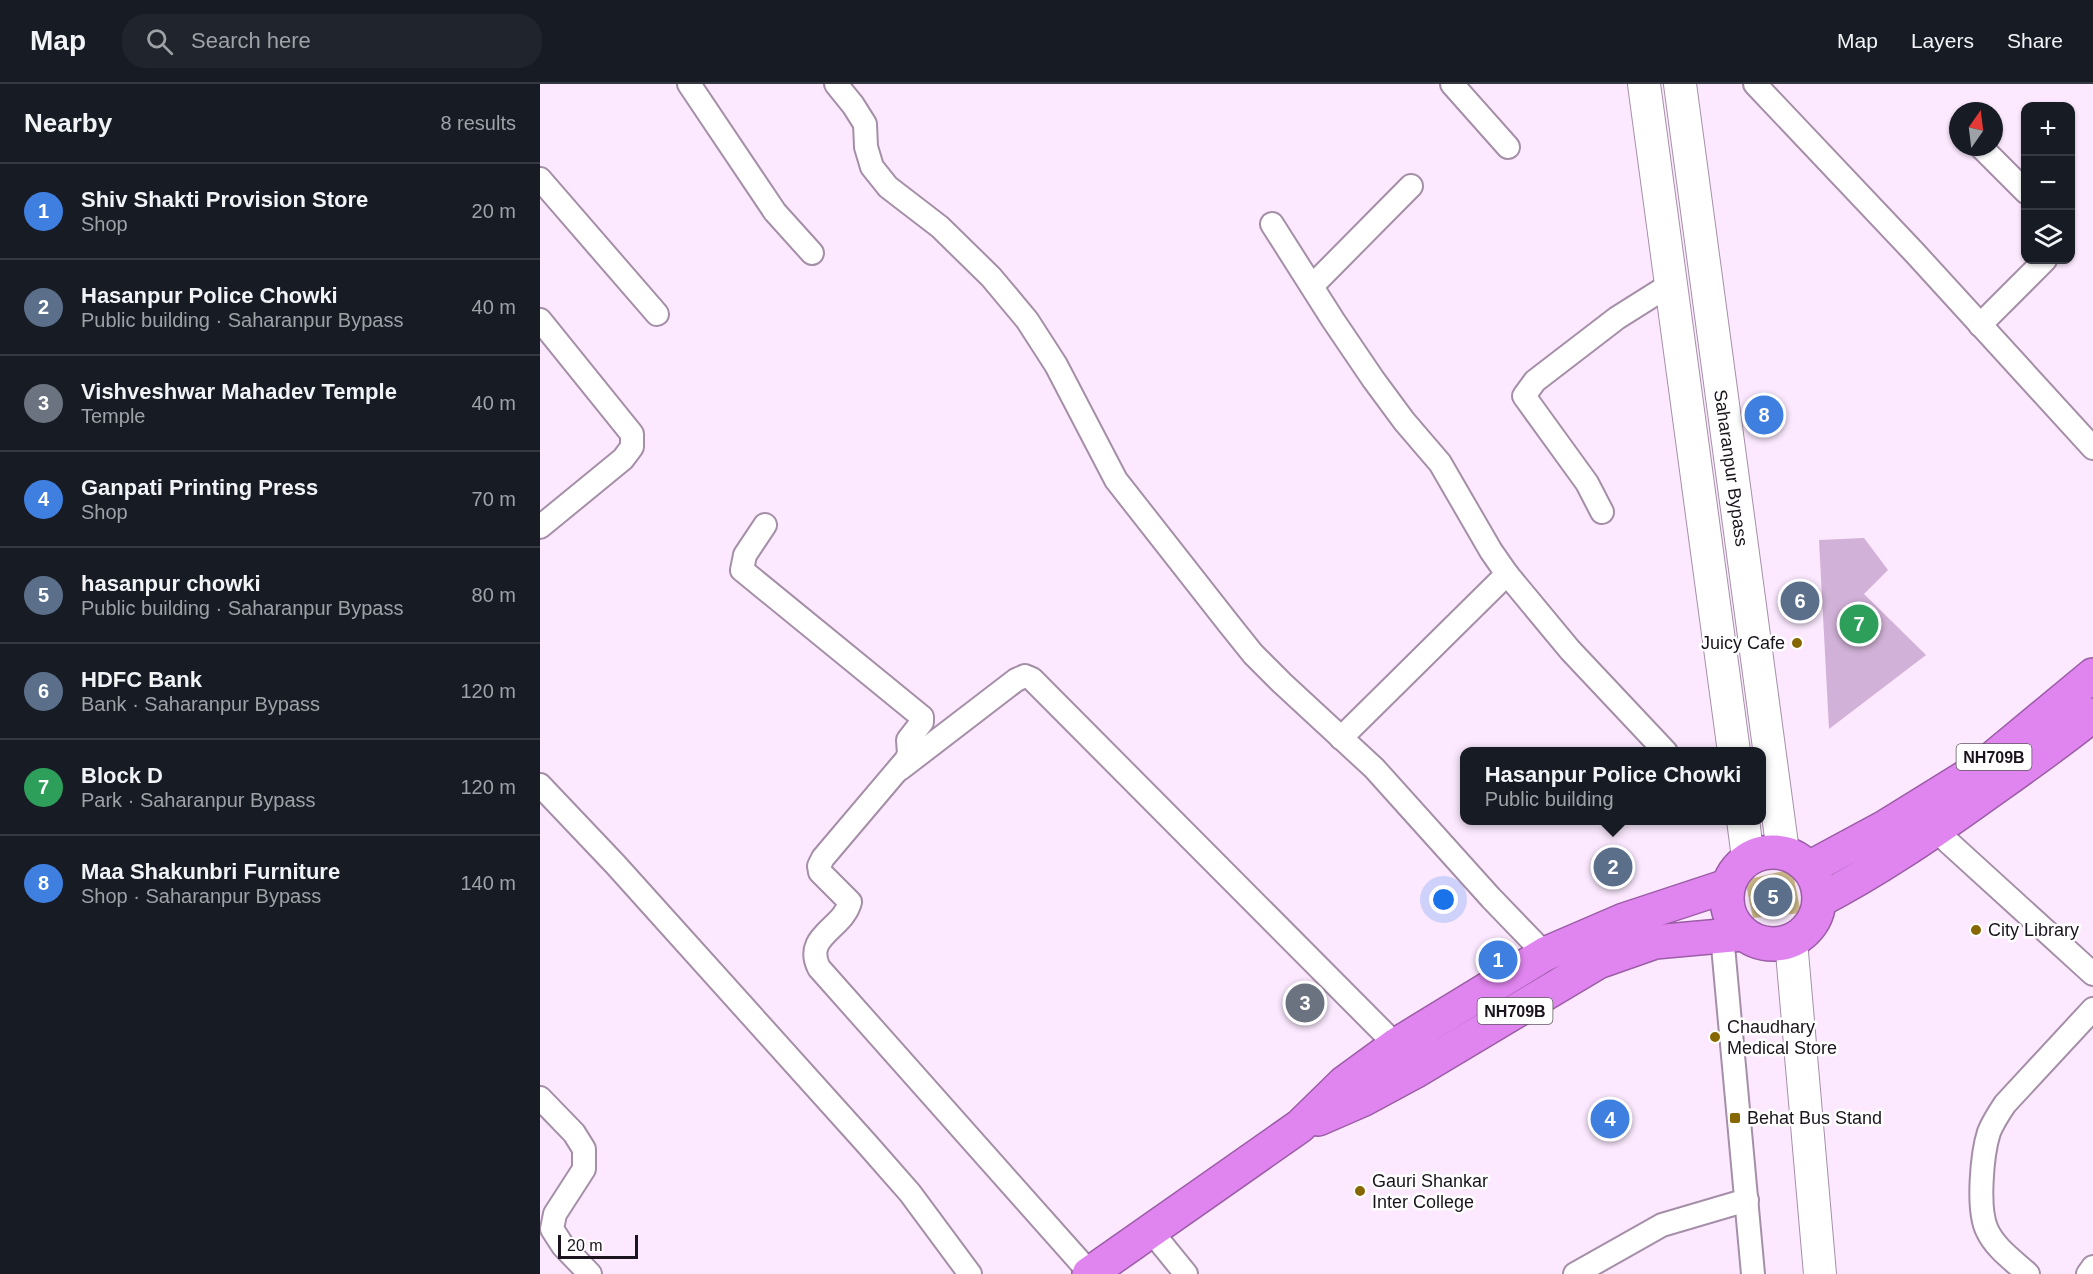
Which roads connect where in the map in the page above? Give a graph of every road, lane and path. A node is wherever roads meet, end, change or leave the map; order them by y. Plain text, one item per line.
1 (689, 84) edge
2 (836, 84) edge
3 (1452, 84) edge
4 (1644, 84) edge
5 (1680, 84) edge
6 (1755, 84) edge
7 (1508, 147) dead end
8 (1990, 156) edge
9 (540, 179) edge
10 (1411, 186) dead end
11 (2021, 188) edge
12 (1272, 224) dead end
13 (812, 253) dead end
14 (2041, 264) edge
15 (1671, 284) junction
16 (1312, 286) junction
17 (657, 314) dead end
18 (540, 320) edge
19 (1980, 325) junction
20 (2093, 448) edge
21 (1602, 512) dead end
22 (765, 525) dead end
23 (540, 527) edge
24 (1507, 574) junction
25 (2093, 675) edge
26 (2093, 715) edge
27 (1341, 738) junction
28 (1661, 747) edge
29 (1733, 747) edge
30 (896, 772) junction
31 (540, 785) edge
32 (1935, 830) junction
33 (1742, 833) edge
34 (1796, 860) junction
35 (1727, 886) junction
36 (1820, 900) junction
37 (1732, 934) junction
38 (1791, 941) junction
39 (1545, 954) junction
40 (2093, 974) edge
41 (2093, 1009) edge
42 (1396, 1045) junction
43 (540, 1098) edge
44 (1300, 1126) junction
45 (1747, 1200) junction
46 (1151, 1231) junction
47 (2093, 1267) edge
48 (1588, 1271) edge
49 (590, 1274) edge
50 (970, 1274) edge
51 (1090, 1274) edge
52 (1186, 1274) edge
53 (1753, 1274) edge
54 (1820, 1274) edge
55 (2028, 1274) edge
56 (2088, 1274) edge

1 - 13 street
2 - 27 street
3 - 7 street
4 - 15 main road
5 - 34 main road, Saharanpur Bypass
6 - 19 street
8 - 11 street
9 - 17 street
10 - 16 street
12 - 16 street
14 - 19 street
15 - 21 street
15 - 29 main road
16 - 24 street
18 - 23 street
19 - 20 street
22 - 30 street
24 - 27 street
24 - 28 street
25 - 34 highway, NH709B
26 - 32 highway, NH709B
27 - 39 street
30 - 42 street
30 - 51 street
31 - 50 street
32 - 36 highway, NH709B
32 - 40 street
33 - 34 highway, NH709B
33 - 35 highway, NH709B
34 - 36 highway
35 - 37 highway
35 - 39 highway, NH709B
36 - 38 highway
37 - 38 highway, NH709B
37 - 44 highway, NH709B
37 - 45 street
38 - 54 main road
39 - 42 highway, NH709B
41 - 55 street
42 - 44 highway, NH709B
43 - 49 street
44 - 46 highway, NH709B
45 - 48 street
45 - 53 street
46 - 51 highway, NH709B
46 - 52 street
47 - 56 street

